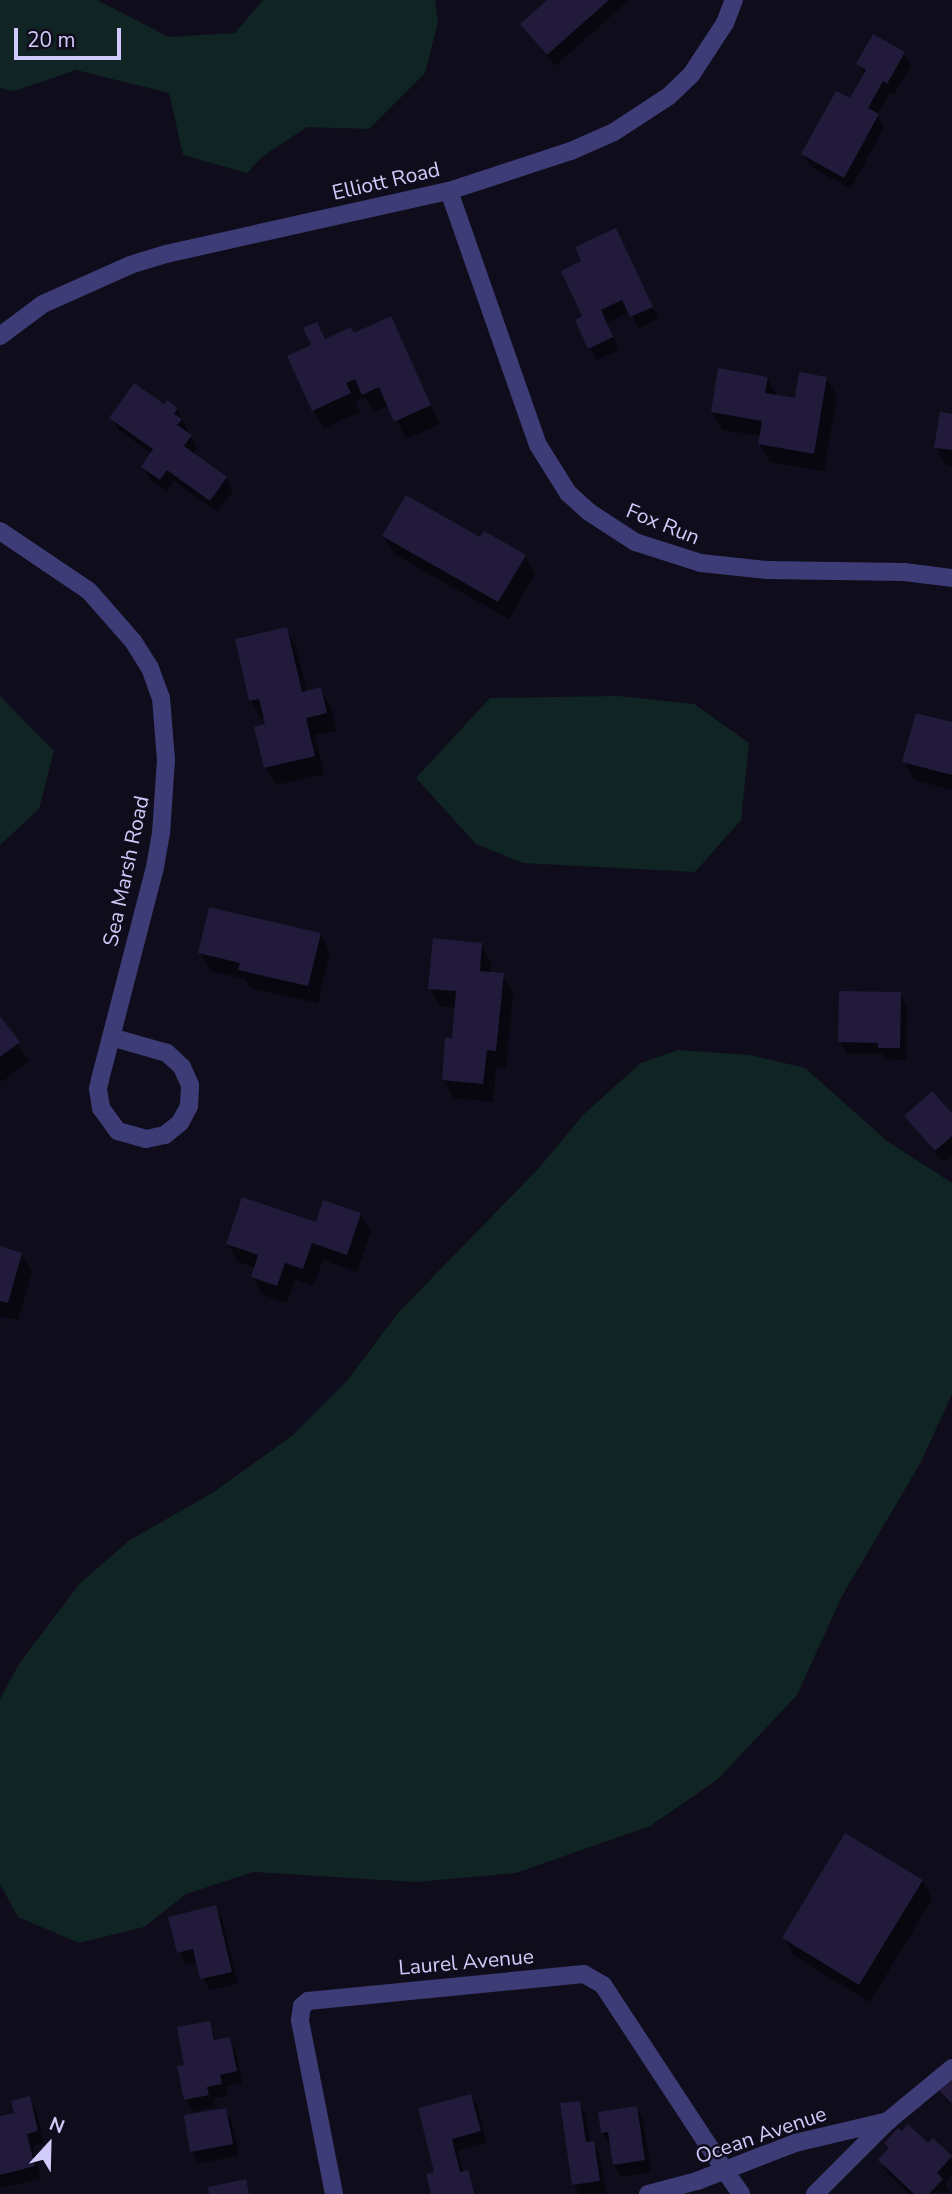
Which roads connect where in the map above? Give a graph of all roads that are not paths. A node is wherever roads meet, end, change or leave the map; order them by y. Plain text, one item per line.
1 (734, 0) edge
2 (450, 191) junction
3 (0, 336) edge
4 (0, 531) edge
5 (952, 578) edge
6 (111, 1037) junction
7 (952, 2068) edge
8 (888, 2121) junction
9 (725, 2171) junction
10 (697, 2181) junction
11 (334, 2194) edge
12 (648, 2194) edge
13 (679, 2194) edge
14 (741, 2194) edge
15 (815, 2194) edge

1 - 2 street, Elliott Road
2 - 3 street, Elliott Road
2 - 5 street, Fox Run
4 - 6 street, Sea Marsh Road
6 - 6 street, Sea Marsh Road
7 - 8 street
8 - 9 street, Ocean Avenue
8 - 15 street
9 - 10 street, Ocean Avenue
9 - 11 street, Laurel Avenue
9 - 14 street
10 - 12 street, Ocean Avenue
10 - 13 street

